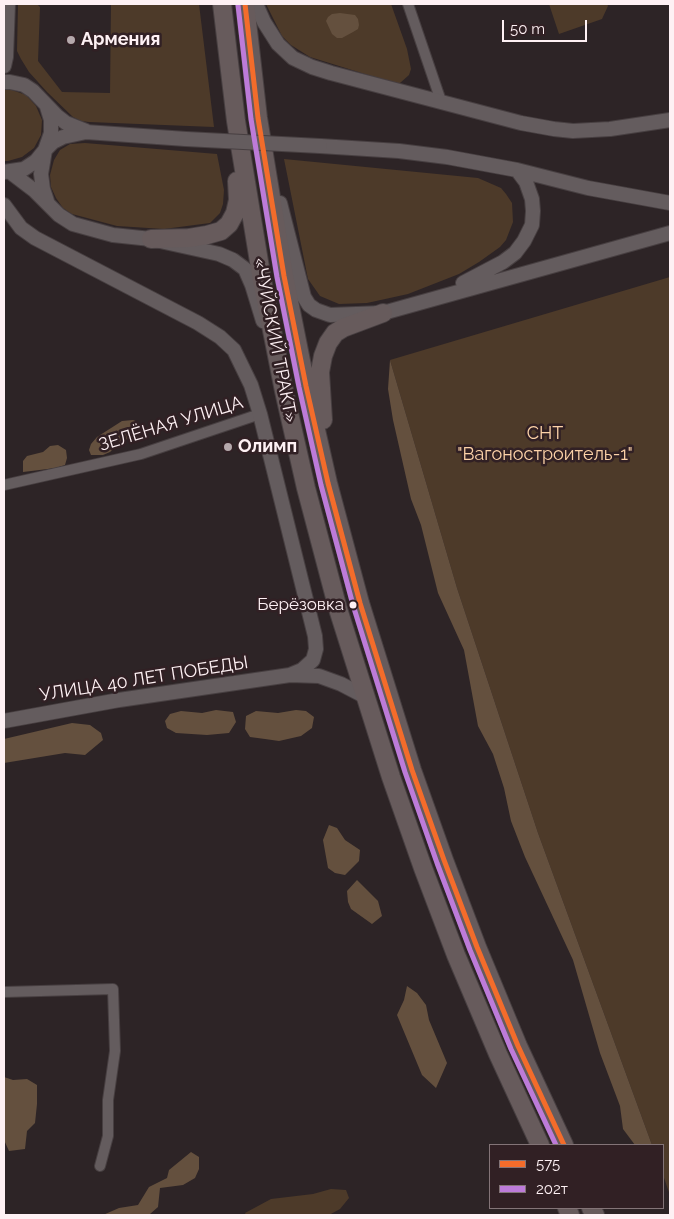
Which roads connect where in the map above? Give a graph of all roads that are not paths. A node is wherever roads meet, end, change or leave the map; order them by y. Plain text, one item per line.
1 (8, 4) edge
2 (222, 4) edge
3 (245, 4) edge
4 (256, 4) edge
5 (408, 4) edge
6 (5, 62) edge
7 (4, 82) edge
8 (24, 85) junction
9 (441, 101) junction
10 (47, 106) junction
11 (258, 118) junction
12 (670, 120) edge
13 (236, 121) junction
14 (86, 132) junction
15 (45, 150) junction
16 (517, 170) junction
17 (7, 172) edge
18 (47, 201) junction
19 (670, 203) edge
20 (4, 205) edge
21 (670, 232) edge
22 (151, 239) junction
23 (424, 301) junction
24 (384, 313) junction
25 (284, 391) junction
26 (260, 414) junction
27 (328, 483) junction
28 (4, 485) edge
29 (290, 675) junction
30 (364, 696) junction
31 (4, 721) edge
32 (4, 992) edge
33 (540, 1144) edge
34 (564, 1144) edge
35 (100, 1166) dead end

1 - 6 street
2 - 13 highway, «ЧУЙСКИЙ ТРАКТ»
3 - 11 highway, «ЧУЙСКИЙ ТРАКТ»
4 - 9 street
5 - 9 street
6 - 8 street
7 - 8 street
8 - 10 street
9 - 12 street
10 - 14 street
10 - 15 street
11 - 24 street
11 - 27 highway, «ЧУЙСКИЙ ТРАКТ»
13 - 22 highway
13 - 25 highway, «ЧУЙСКИЙ ТРАКТ»
14 - 15 street
14 - 16 street, bridge
15 - 17 street
15 - 18 street
16 - 19 street
16 - 23 street
17 - 18 street
18 - 22 street
20 - 26 street
21 - 23 street
22 - 25 street
23 - 24 street
24 - 27 highway
25 - 30 highway, «ЧУЙСКИЙ ТРАКТ»
26 - 28 street, ЗЕЛЁНАЯ УЛИЦА
26 - 29 street
27 - 34 highway, «ЧУЙСКИЙ ТРАКТ»
29 - 30 street
29 - 31 street, УЛИЦА 40 ЛЕТ ПОБЕДЫ
30 - 33 highway, «ЧУЙСКИЙ ТРАКТ»
32 - 35 street

